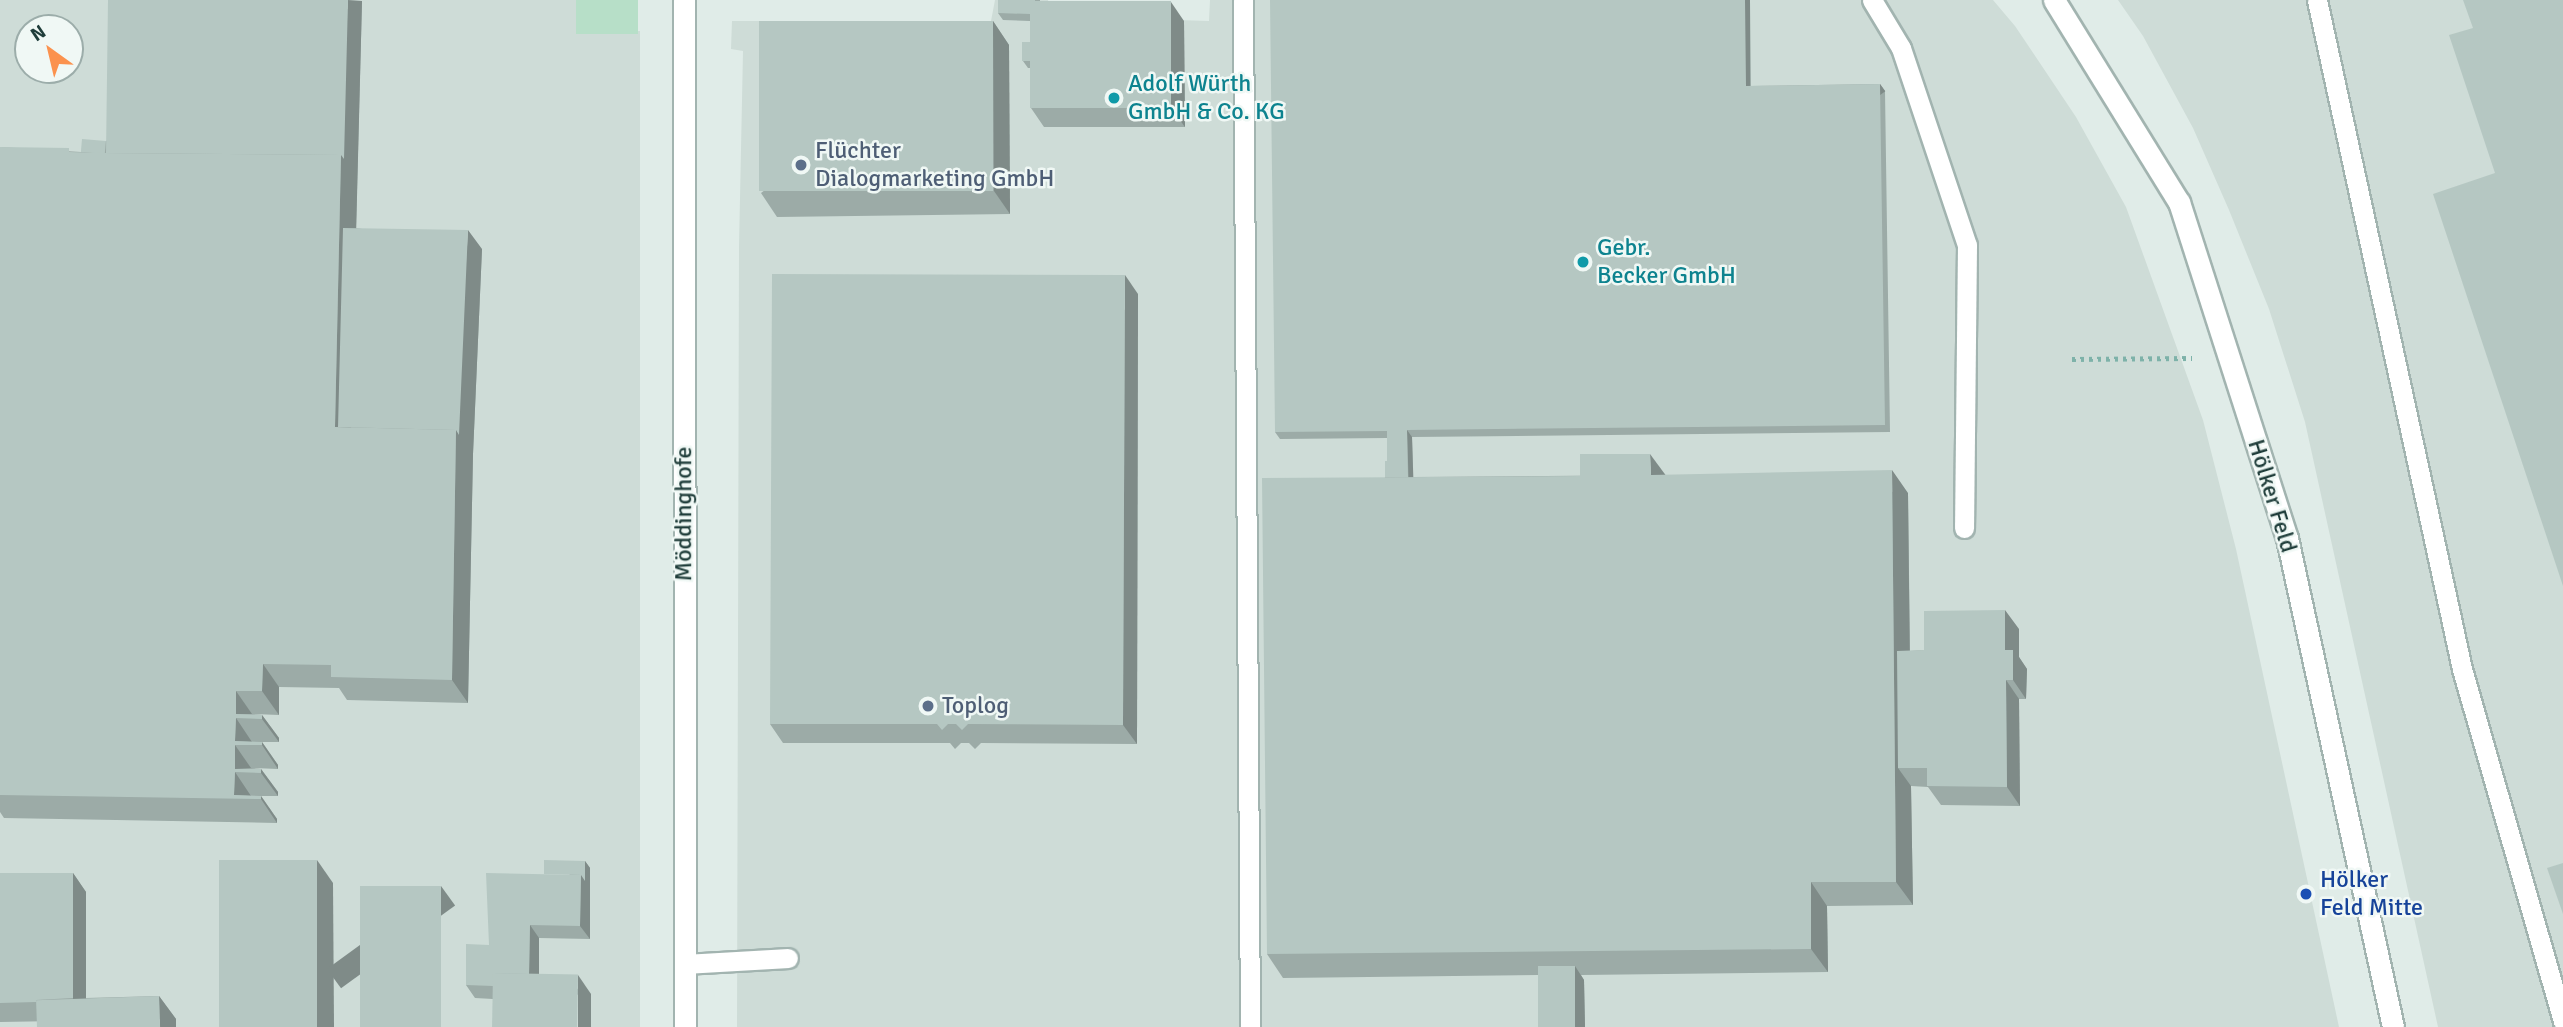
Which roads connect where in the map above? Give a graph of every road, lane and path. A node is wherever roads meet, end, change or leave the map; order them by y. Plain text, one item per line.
1 (684, 0) edge
2 (1243, 0) edge
3 (1872, 0) edge
4 (2054, 0) edge
5 (2317, 0) edge
6 (2072, 359) dead end
7 (2167, 359) dead end
8 (1964, 528) dead end
9 (788, 958) dead end
10 (685, 964) junction
11 (2563, 1023) edge
12 (685, 1027) edge
13 (1250, 1027) edge
14 (2393, 1027) edge

1 - 10 street, Möddinghofe
2 - 13 lane
3 - 8 lane
4 - 14 street, Hölker Feld
5 - 11 lane
6 - 7 path
9 - 10 lane
10 - 12 street, Möddinghofe

